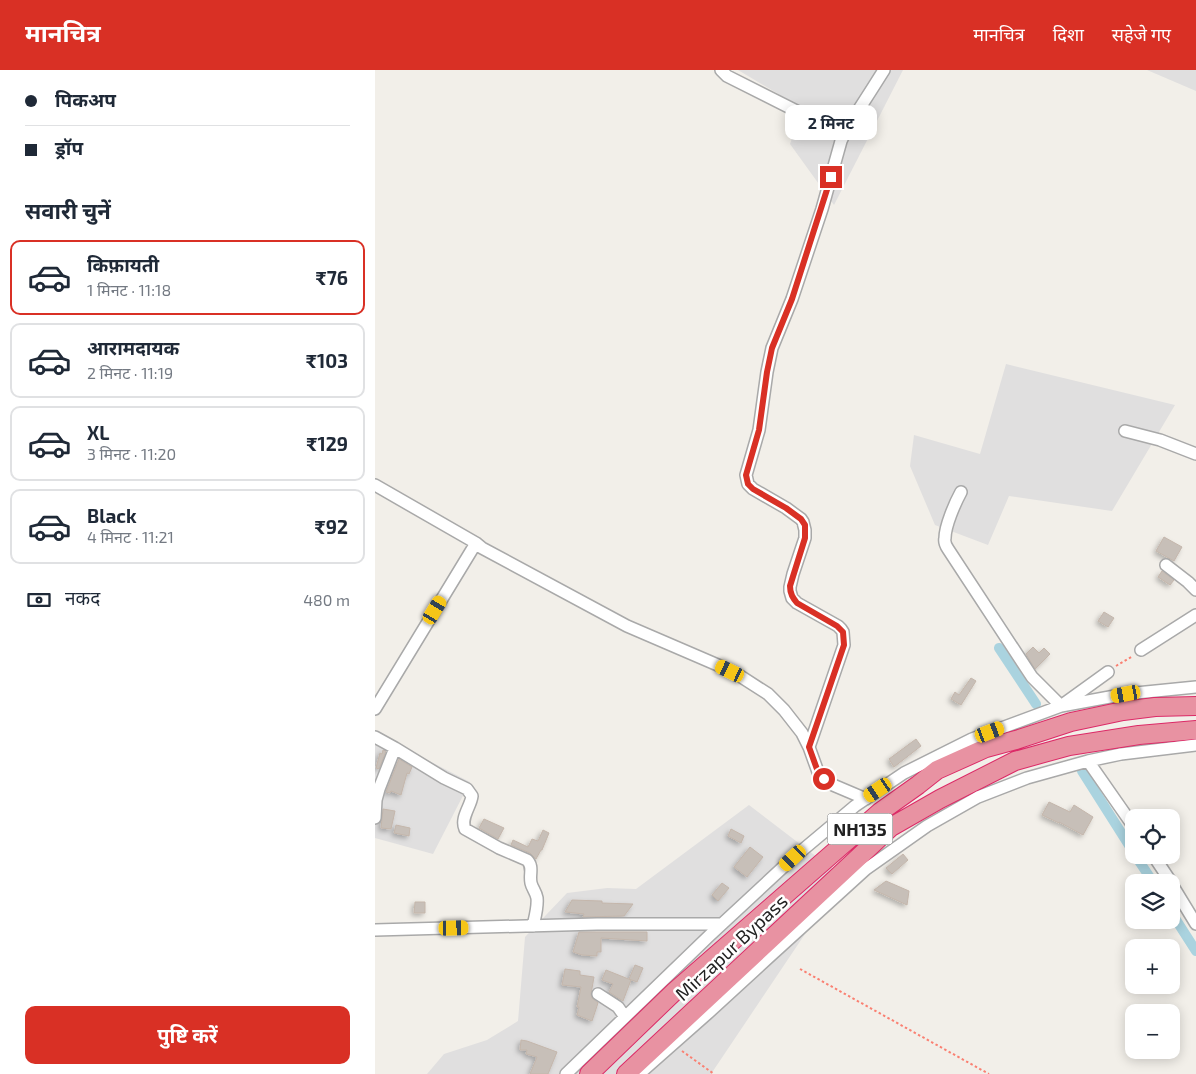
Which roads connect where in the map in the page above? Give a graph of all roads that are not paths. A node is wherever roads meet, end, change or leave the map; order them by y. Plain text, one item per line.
1 (721, 70) edge
2 (884, 70) edge
3 (844, 135) junction
4 (1125, 432) dead end
5 (1196, 454) edge
6 (375, 485) edge
7 (961, 492) dead end
8 (476, 543) junction
9 (1166, 565) dead end
10 (1196, 590) edge
11 (1196, 615) edge
12 (1141, 650) road end
13 (1108, 672) road end
14 (1196, 687) edge
15 (1061, 706) junction
16 (1196, 706) edge
17 (375, 709) edge
18 (1196, 730) edge
19 (375, 737) edge
20 (1196, 745) edge
21 (809, 747) junction
22 (395, 748) junction
23 (1088, 761) junction
24 (866, 799) junction
25 (1125, 814) edge
26 (375, 818) edge
27 (1180, 898) edge
28 (716, 924) junction
29 (1196, 924) edge
30 (533, 926) junction
31 (375, 930) edge
32 (598, 994) dead end
33 (625, 1017) junction
34 (566, 1074) edge
35 (589, 1074) edge
36 (626, 1074) edge
37 (639, 1074) edge

1 - 3 street
2 - 3 street
3 - 21 street
4 - 5 street
6 - 8 street
7 - 15 street
8 - 17 street
8 - 21 street
9 - 10 street
11 - 12 street
13 - 15 street
14 - 15 street
15 - 24 street
16 - 35 highway, NH135
18 - 36 highway, Mirzapur Bypass / NH135
19 - 22 street
20 - 23 street
21 - 24 street
22 - 26 street
22 - 30 street
23 - 25 street
23 - 37 street
24 - 28 street
27 - 29 street
28 - 30 street
28 - 33 street
30 - 31 street
32 - 33 street
33 - 34 street

